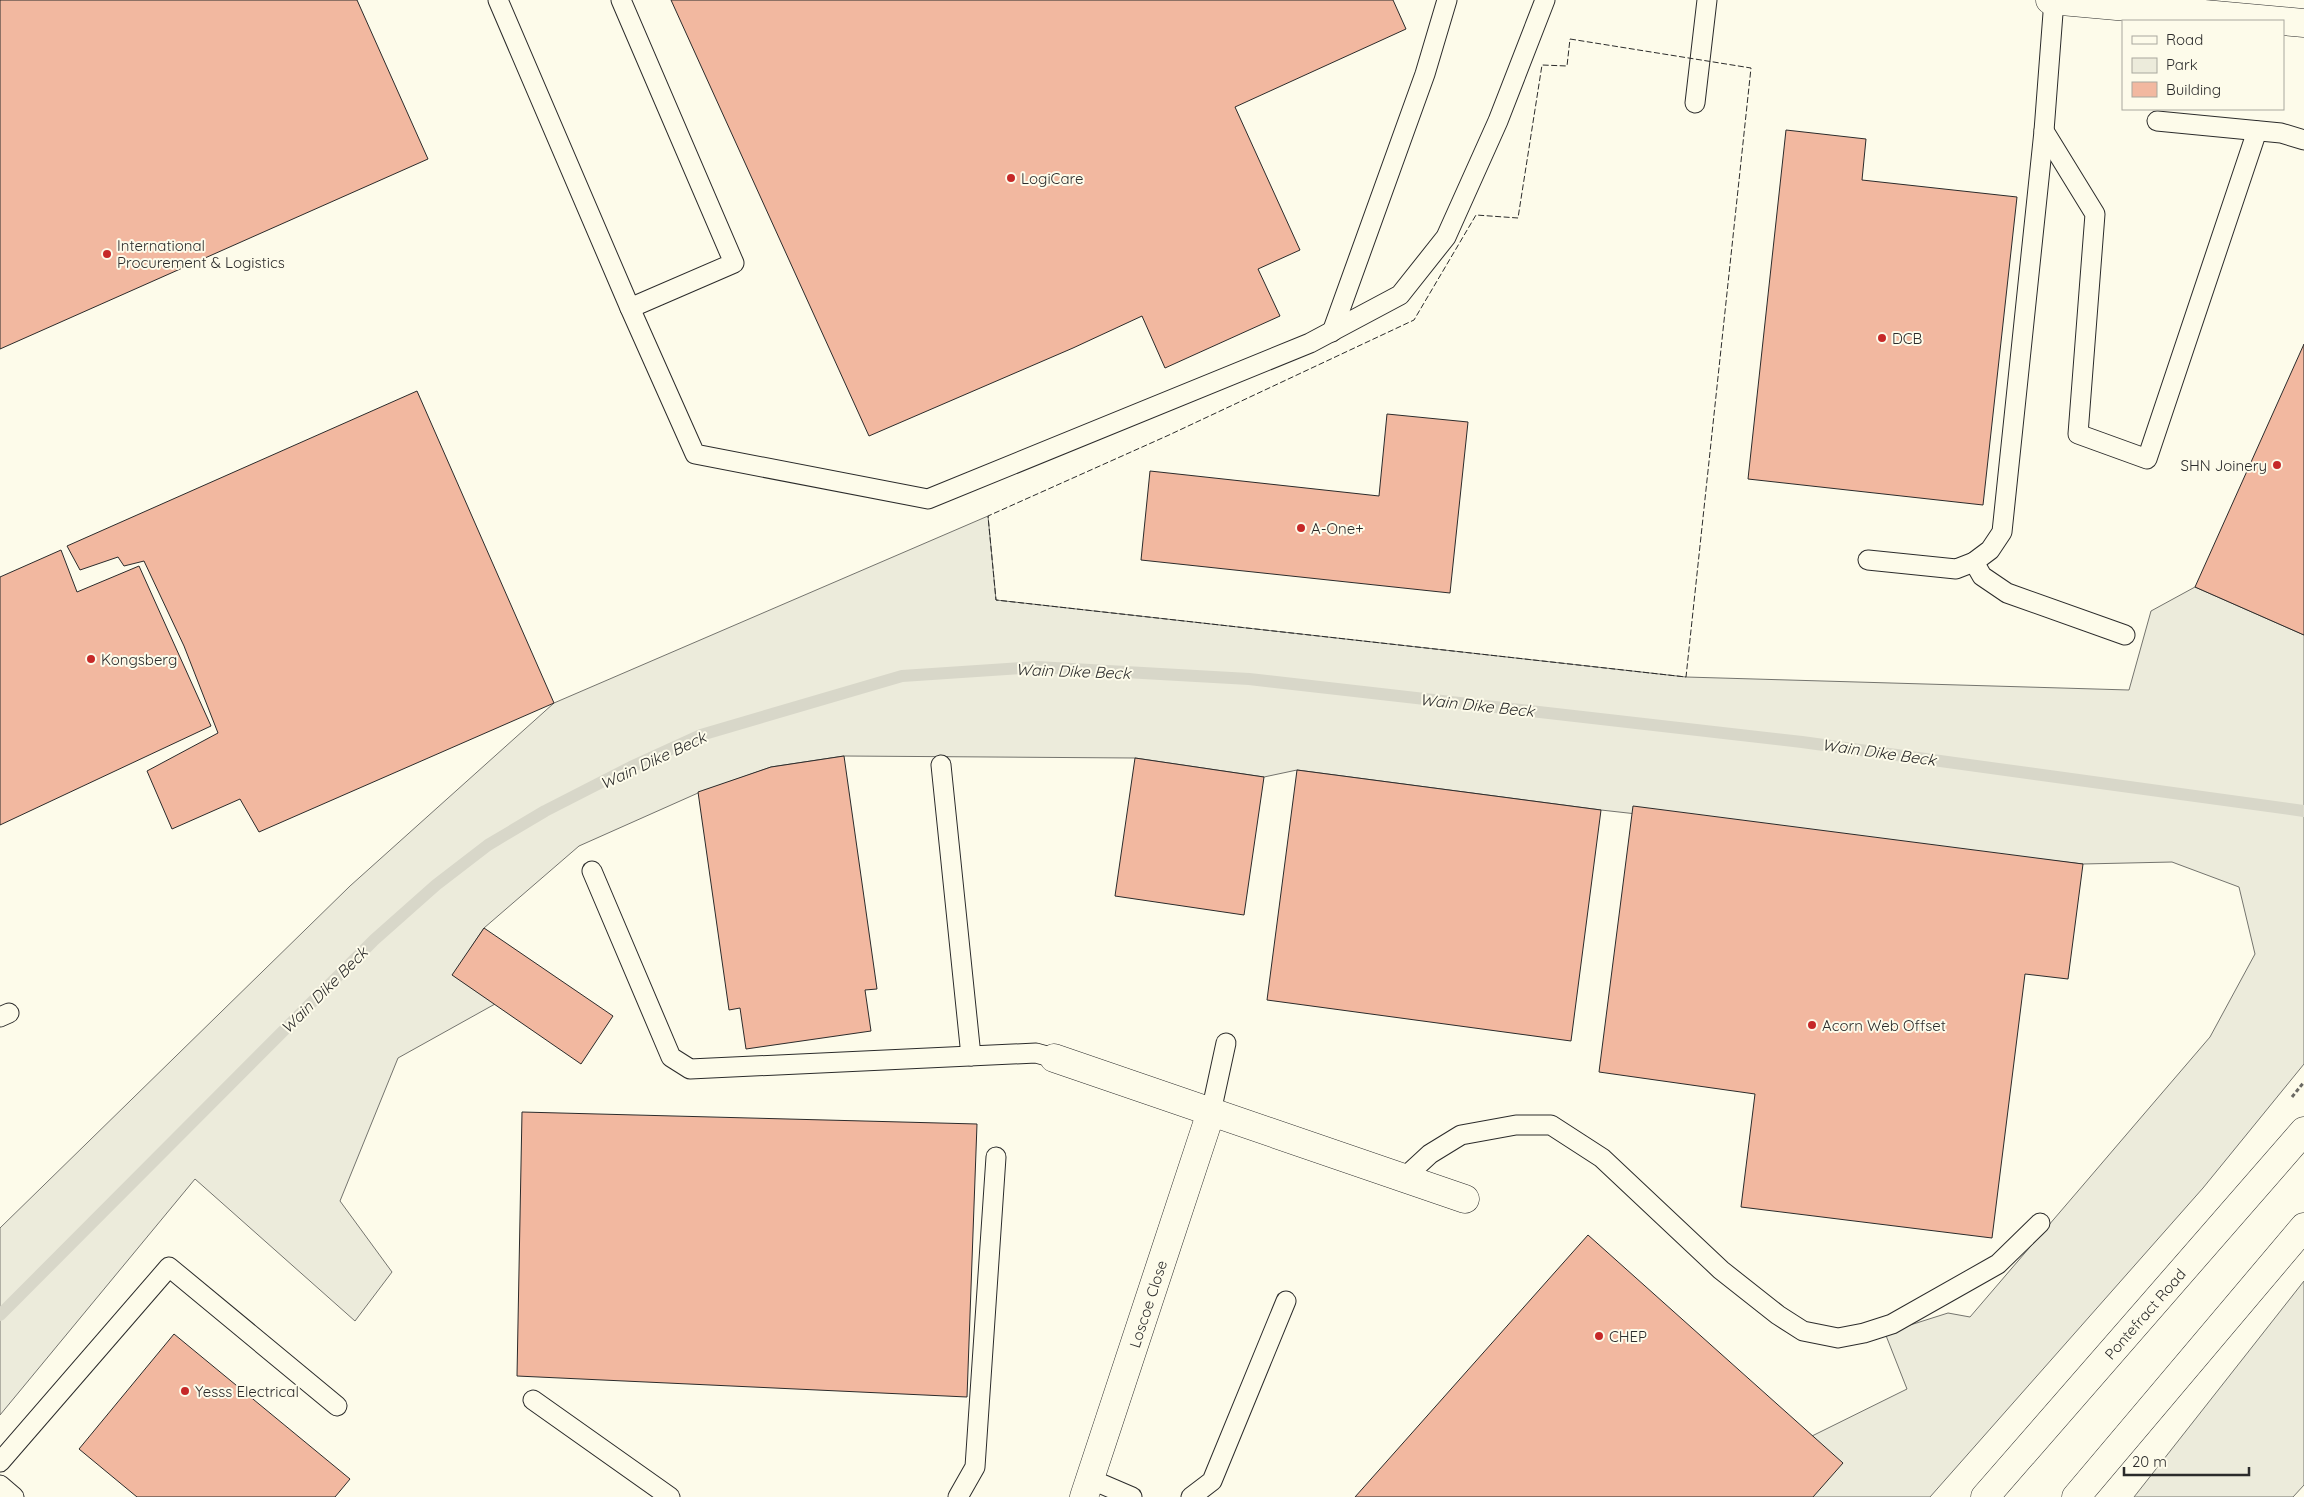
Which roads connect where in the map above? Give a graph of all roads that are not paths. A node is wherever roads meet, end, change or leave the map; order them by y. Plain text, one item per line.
1 (498, 0) edge
2 (621, 0) edge
3 (1446, 0) edge
4 (1545, 0) edge
5 (1706, 0) edge
6 (2052, 0) edge
7 (2271, 20) edge
8 (2284, 21) edge
9 (2304, 23) edge
10 (1695, 103) dead end
11 (2157, 121) dead end
12 (2044, 131) junction
13 (2257, 131) junction
14 (2304, 140) edge
15 (630, 308) junction
16 (1332, 332) junction
17 (1868, 560) dead end
18 (1974, 562) junction
19 (2125, 635) dead end
20 (941, 764) dead end
21 (592, 871) dead end
22 (1226, 1043) dead end
23 (971, 1056) junction
24 (1054, 1058) joint
25 (1211, 1112) junction
26 (2304, 1131) edge
27 (996, 1157) dead end
28 (1404, 1178) junction
29 (1465, 1200) dead end
30 (2040, 1222) dead end
31 (2304, 1228) edge
32 (1286, 1301) dead end
33 (534, 1400) dead end
34 (337, 1406) dead end
35 (0, 1462) edge
36 (0, 1485) edge
37 (1087, 1488) edge
38 (14, 1497) edge
39 (670, 1497) edge
40 (958, 1497) edge
41 (1132, 1497) edge
42 (1191, 1497) edge
43 (1985, 1497) edge
44 (2076, 1497) edge

1 - 15 lane
2 - 15 lane
3 - 16 lane
4 - 16 lane
5 - 10 lane
6 - 7 street
6 - 12 lane
8 - 9 street
11 - 13 lane
12 - 13 lane
12 - 18 lane
13 - 14 lane
15 - 16 lane
17 - 18 lane
18 - 19 lane
20 - 23 lane
21 - 23 lane
22 - 25 lane
23 - 24 lane
24 - 25 street
25 - 28 street
25 - 37 street, Loscoe Close
26 - 43 street, Pontefract Road
27 - 40 lane
28 - 29 street
28 - 30 lane
31 - 44 street
32 - 42 lane
33 - 39 lane
34 - 35 lane
36 - 38 lane
37 - 41 lane

